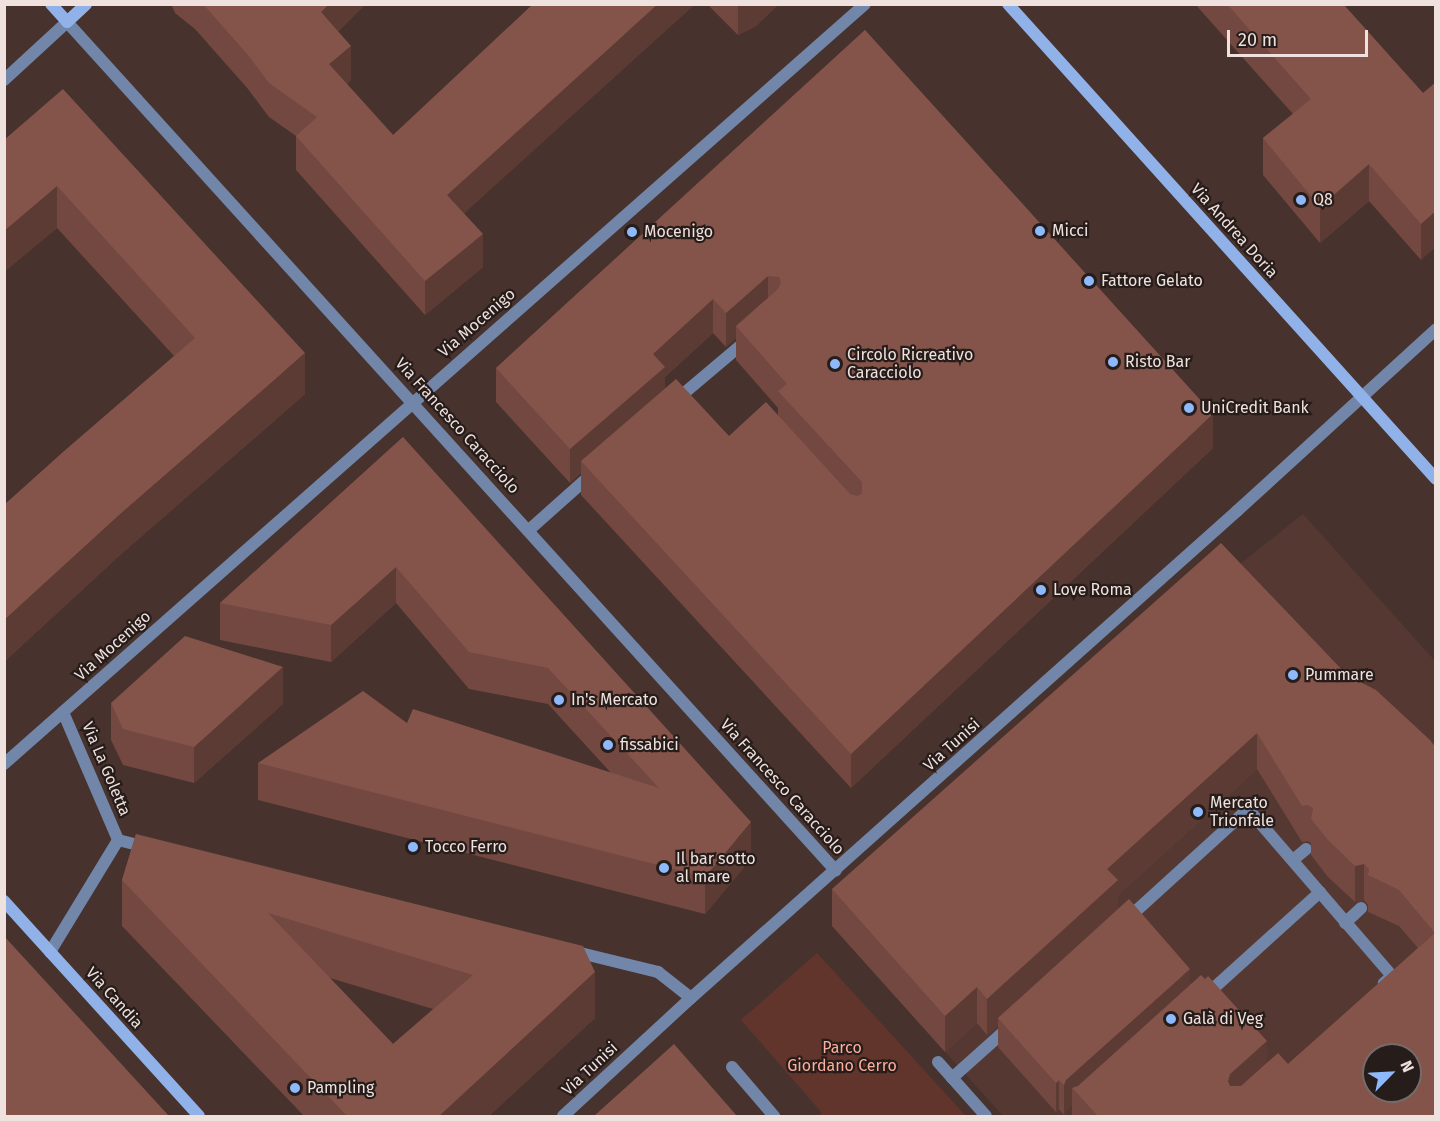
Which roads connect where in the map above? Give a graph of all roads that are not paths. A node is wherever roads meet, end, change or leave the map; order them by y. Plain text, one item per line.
1 (51, 4) edge
2 (86, 4) edge
3 (865, 4) edge
4 (1008, 4) edge
5 (67, 22) junction
6 (4, 80) edge
7 (1436, 329) edge
8 (758, 330) edge
9 (1362, 397) junction
10 (412, 403) junction
11 (666, 409) edge
12 (600, 466) edge
13 (1436, 479) edge
14 (529, 530) junction
15 (63, 712) junction
16 (4, 764) edge
17 (118, 840) junction
18 (1306, 849) dead end
19 (164, 851) edge
20 (1293, 860) junction
21 (836, 871) junction
22 (1320, 892) junction
23 (4, 901) edge
24 (1361, 908) dead end
25 (1345, 923) junction
26 (1120, 926) edge
27 (554, 946) edge
28 (50, 952) junction
29 (1376, 991) edge
30 (691, 998) junction
31 (1196, 1005) edge
32 (1015, 1022) edge
33 (938, 1062) dead end
34 (732, 1067) dead end
35 (952, 1078) junction
36 (199, 1116) edge
37 (563, 1116) edge
38 (774, 1116) edge
39 (986, 1116) edge

1 - 5 main road, Via Francesco Caracciolo
2 - 5 main road
3 - 10 street, Via Mocenigo
4 - 9 main road, Via Andrea Doria
5 - 6 street
5 - 10 street, Via Francesco Caracciolo
7 - 9 street, Via Tunisi
8 - 11 street
9 - 13 main road, Via Andrea Doria
9 - 21 street, Via Tunisi
10 - 14 street, Via Francesco Caracciolo
10 - 15 street, Via Mocenigo
12 - 14 street
14 - 21 street, Via Francesco Caracciolo
15 - 16 street, Via Mocenigo
15 - 17 street, Via La Goletta
17 - 19 street, Via La Goletta
17 - 28 street, Via La Goletta
18 - 20 street
20 - 22 street
20 - 26 street
21 - 30 street, Via Tunisi
22 - 25 street
22 - 31 street
23 - 28 main road, Via Candia
24 - 25 street
25 - 29 street
27 - 30 street
28 - 36 main road, Via Candia
30 - 37 street, Via Tunisi
32 - 35 street
33 - 35 street
34 - 38 street
35 - 39 street

